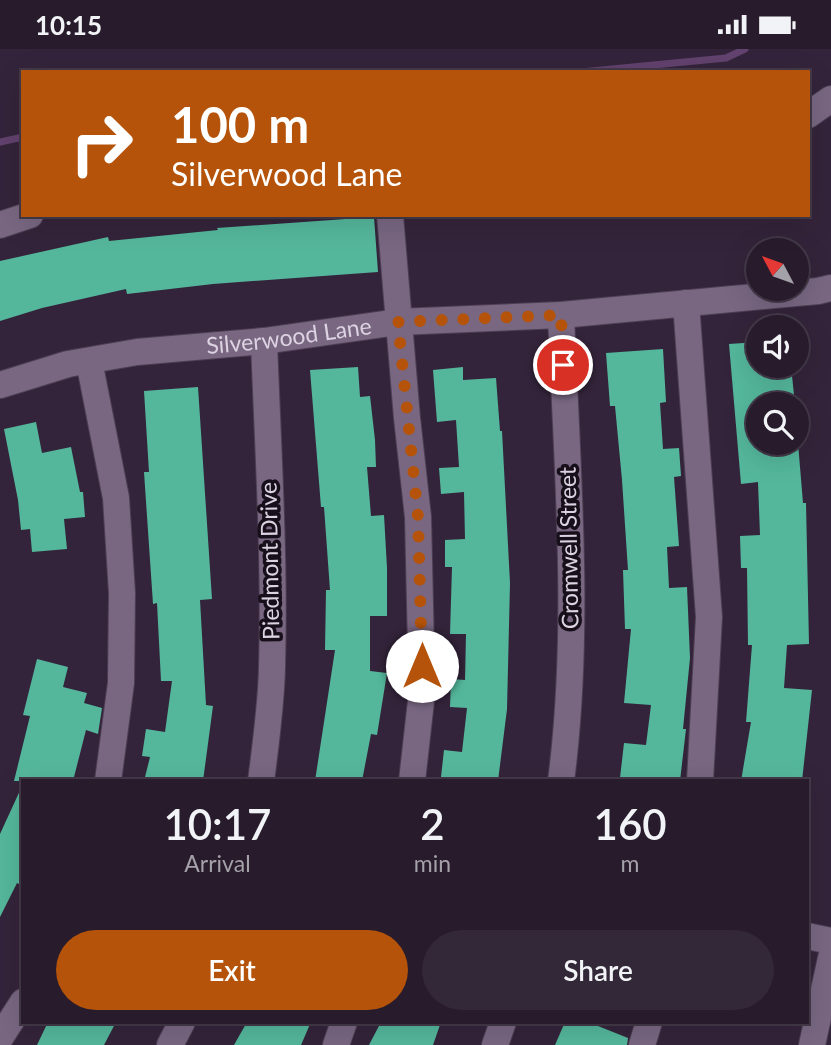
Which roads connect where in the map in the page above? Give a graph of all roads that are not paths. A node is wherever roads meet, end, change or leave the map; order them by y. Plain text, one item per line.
1 (831, 99) edge
2 (810, 114) edge
3 (24, 217) edge
4 (390, 217) edge
5 (0, 225) edge
6 (831, 288) edge
7 (686, 303) junction
8 (561, 315) junction
9 (398, 322) junction
10 (264, 341) junction
11 (89, 361) junction
12 (0, 385) edge
13 (108, 779) edge
14 (261, 779) edge
15 (412, 779) edge
16 (561, 779) edge
17 (701, 779) edge
18 (809, 936) edge
19 (831, 941) edge
20 (831, 958) edge
21 (21, 1005) edge
22 (181, 1024) edge
23 (343, 1024) edge
24 (502, 1024) edge
25 (648, 1024) edge
26 (0, 1038) edge
27 (170, 1045) edge
28 (336, 1045) edge
29 (495, 1045) edge
30 (642, 1045) edge
31 (812, 1045) edge

1 - 2 street
3 - 5 street
4 - 9 street
6 - 7 street, Silverwood Lane
7 - 8 street, Silverwood Lane
7 - 17 street
8 - 9 street, Silverwood Lane
8 - 16 street, Cromwell Street
9 - 10 street, Silverwood Lane
9 - 15 street
10 - 11 street, Silverwood Lane
10 - 14 street, Piedmont Drive
11 - 12 street, Silverwood Lane
11 - 13 street
18 - 19 street
20 - 31 street
21 - 26 street
22 - 27 street
23 - 28 street
24 - 29 street
25 - 30 street

